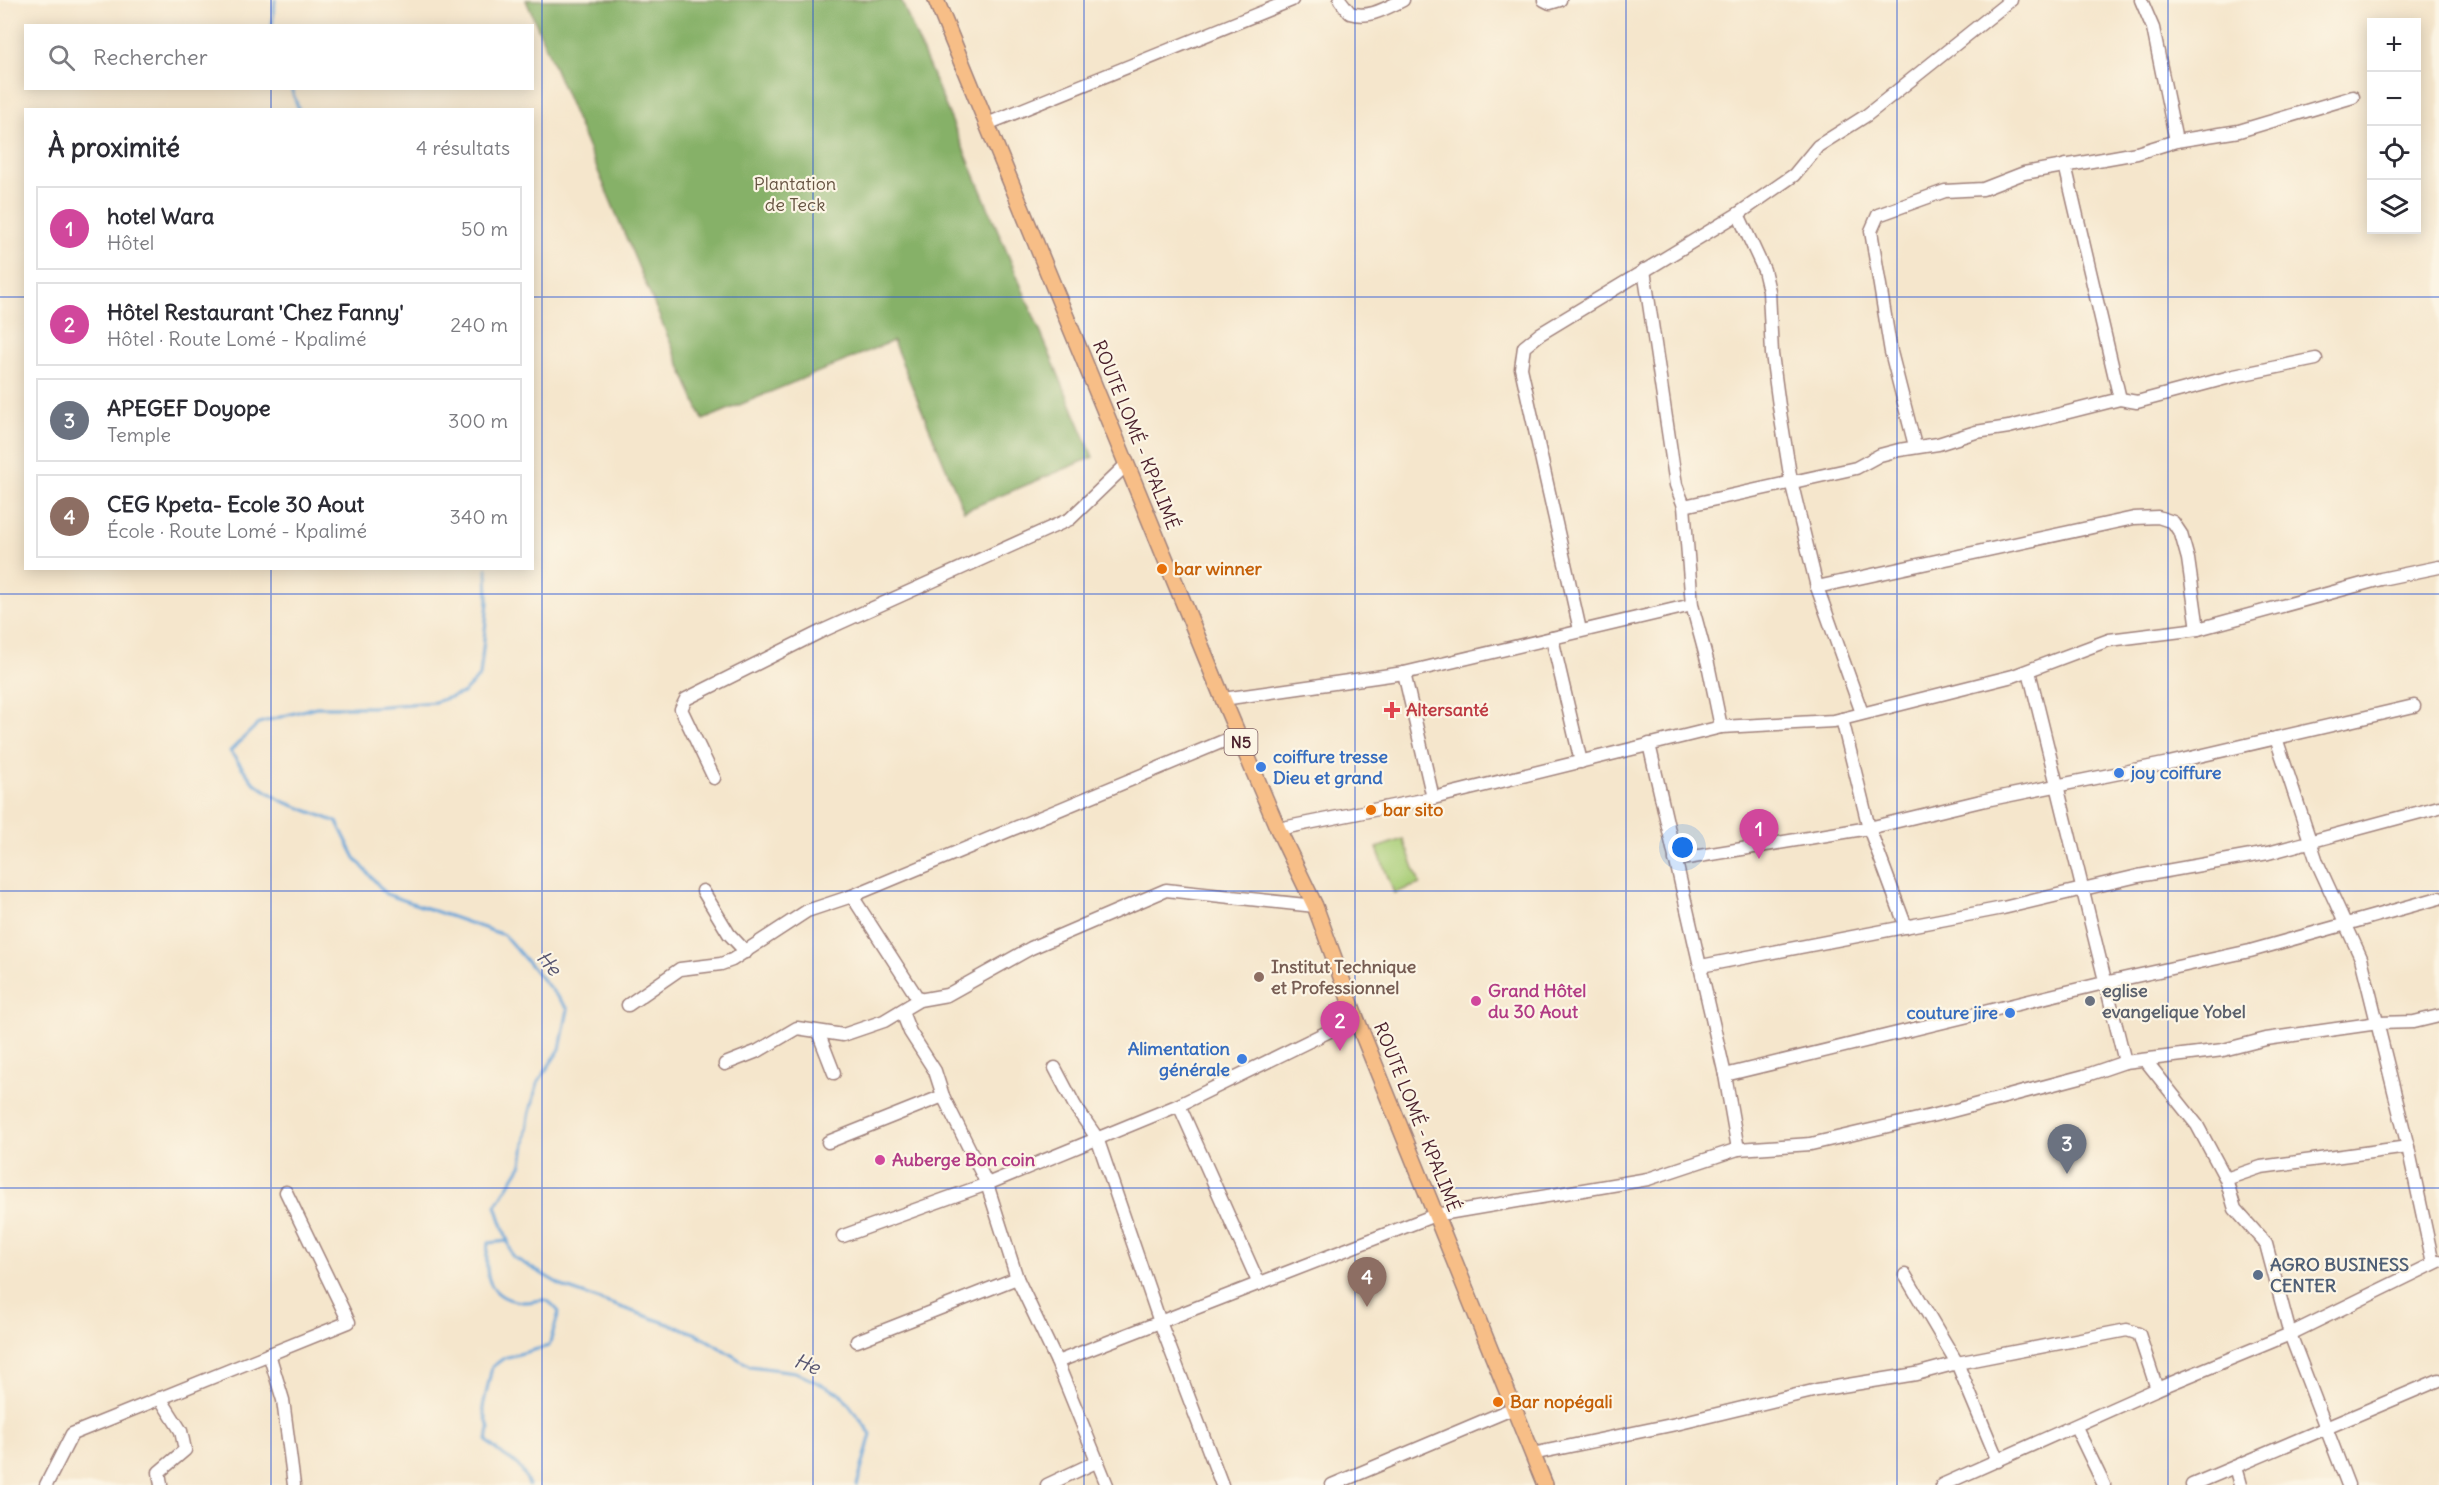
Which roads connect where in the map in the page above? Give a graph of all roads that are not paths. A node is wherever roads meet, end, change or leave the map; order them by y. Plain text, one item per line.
1 (936, 0) edge
2 (1292, 0) edge
3 (1340, 0) edge
4 (1403, 0) edge
5 (1544, 0) edge
6 (1560, 0) edge
7 (2012, 0) edge
8 (2141, 0) edge
9 (2354, 98) dead end
10 (987, 124) junction
11 (2176, 141) junction
12 (2065, 165) junction
13 (1738, 214) junction
14 (1644, 270) junction
15 (2316, 358) dead end
16 (2120, 399) junction
17 (1915, 446) junction
18 (1127, 464) junction
19 (1791, 482) junction
20 (1684, 506) junction
21 (2439, 567) edge
22 (1817, 587) junction
23 (1692, 606) junction
24 (2198, 629) junction
25 (1580, 630) junction
26 (1552, 638) junction
27 (2028, 670) junction
28 (1404, 673) junction
29 (1223, 699) junction
30 (2414, 706) dead end
31 (1862, 713) junction
32 (1842, 719) junction
33 (1721, 727) junction
34 (1238, 735) junction
35 (2276, 738) junction
36 (1649, 744) junction
37 (1581, 762) junction
38 (714, 778) dead end
39 (2057, 787) junction
40 (1433, 798) junction
41 (2439, 807) edge
42 (1869, 828) junction
43 (1278, 830) junction
44 (2310, 841) junction
45 (1675, 860) junction
46 (2080, 890) junction
47 (703, 891) dead end
48 (852, 896) junction
49 (2439, 898) edge
50 (1315, 906) junction
51 (2346, 924) junction
52 (1906, 927) junction
53 (746, 952) junction
54 (1701, 966) junction
55 (2104, 983) junction
56 (919, 1000) junction
57 (628, 1005) dead end
58 (902, 1012) junction
59 (2439, 1016) edge
60 (1356, 1018) junction
61 (2378, 1023) junction
62 (818, 1032) junction
63 (2146, 1061) junction
64 (2125, 1062) junction
65 (725, 1064) dead end
66 (1055, 1068) dead end
67 (834, 1073) dead end
68 (1725, 1075) junction
69 (943, 1096) junction
70 (1179, 1105) junction
71 (1097, 1138) junction
72 (828, 1142) dead end
73 (2408, 1147) junction
74 (1738, 1149) junction
75 (2226, 1179) junction
76 (987, 1184) junction
77 (286, 1192) dead end
78 (1435, 1215) junction
79 (843, 1236) dead end
80 (2436, 1262) edge
81 (1905, 1275) dead end
82 (1017, 1278) junction
83 (1259, 1284) junction
84 (1160, 1322) junction
85 (2290, 1334) junction
86 (857, 1341) dead end
87 (269, 1354) junction
88 (1056, 1362) junction
89 (1957, 1363) junction
90 (2439, 1380) edge
91 (2157, 1389) junction
92 (160, 1398) junction
93 (1514, 1408) junction
94 (2076, 1427) junction
95 (2325, 1430) junction
96 (1532, 1454) junction
97 (1098, 1461) junction
98 (1998, 1461) junction
99 (2235, 1467) junction
100 (46, 1485) edge
101 (161, 1485) edge
102 (294, 1485) edge
103 (1047, 1485) edge
104 (1107, 1485) edge
105 (1222, 1485) edge
106 (1332, 1485) edge
107 (1545, 1485) edge
108 (1942, 1485) edge
109 (2104, 1485) edge
110 (2192, 1485) edge
111 (2240, 1485) edge
112 (2348, 1485) edge

1 - 10 main road, ROUTE LOMÉ - KPALIMÉ / N5
2 - 10 street
3 - 4 street
5 - 6 street
7 - 13 street
8 - 11 street
9 - 11 street
10 - 18 main road, ROUTE LOMÉ - KPALIMÉ / N5
11 - 12 street
12 - 16 street
12 - 17 street
13 - 14 street
13 - 19 street
14 - 20 street
14 - 25 street
15 - 16 street
16 - 17 street
17 - 19 street
18 - 29 main road, ROUTE LOMÉ - KPALIMÉ / N5
18 - 38 street
19 - 20 street
19 - 22 street
20 - 23 street
21 - 24 street
22 - 24 street
22 - 31 street
23 - 25 street
23 - 33 street
24 - 27 street
25 - 26 street
26 - 28 street
26 - 37 street
27 - 31 street
27 - 39 street
28 - 29 street
28 - 40 street
29 - 34 main road, ROUTE LOMÉ - KPALIMÉ / N5
30 - 35 street
31 - 32 street
32 - 33 street
32 - 42 street
33 - 36 street
34 - 43 main road, ROUTE LOMÉ - KPALIMÉ / N5
34 - 48 street
35 - 39 street
35 - 44 street
36 - 37 street
36 - 45 street
37 - 40 street
39 - 42 street
39 - 46 street
40 - 43 street
41 - 44 street
42 - 45 street
42 - 52 street
43 - 50 main road, ROUTE LOMÉ - KPALIMÉ / N5
44 - 46 street
44 - 51 street
45 - 54 street
46 - 52 street
46 - 55 street
47 - 53 street
48 - 53 street
48 - 56 street
49 - 51 street
50 - 56 street
50 - 60 main road, ROUTE LOMÉ - KPALIMÉ / N5
51 - 55 street
51 - 61 street
52 - 54 street
53 - 57 street
54 - 68 street
55 - 64 street
55 - 68 street
56 - 58 street
58 - 62 street
58 - 69 street
59 - 61 street
60 - 70 street
60 - 78 main road, ROUTE LOMÉ - KPALIMÉ / N5
61 - 63 street
61 - 73 street
62 - 65 street
62 - 67 street
63 - 64 street
63 - 75 street
64 - 74 street
66 - 71 street
68 - 74 street
69 - 72 street
69 - 76 street
70 - 71 street
70 - 83 street
71 - 76 street
71 - 84 street
73 - 75 street
73 - 80 street
74 - 78 street
75 - 85 street
76 - 79 street
76 - 82 street
77 - 87 street
78 - 83 street
78 - 93 main road, ROUTE LOMÉ - KPALIMÉ / N5
80 - 85 street
81 - 89 street
82 - 86 street
82 - 88 street
83 - 84 street
84 - 88 street
84 - 105 street
85 - 91 street
85 - 95 street
87 - 92 street
87 - 102 street
88 - 97 street
89 - 91 street
89 - 96 street
89 - 98 street
90 - 95 street
91 - 94 street
92 - 100 street
92 - 101 street
93 - 96 main road, ROUTE LOMÉ - KPALIMÉ / N5
93 - 106 street
94 - 98 street
94 - 109 street
95 - 99 street
95 - 112 street
96 - 107 main road, ROUTE LOMÉ - KPALIMÉ / N5
97 - 103 street
97 - 104 street
98 - 108 street
99 - 110 street
99 - 111 street

